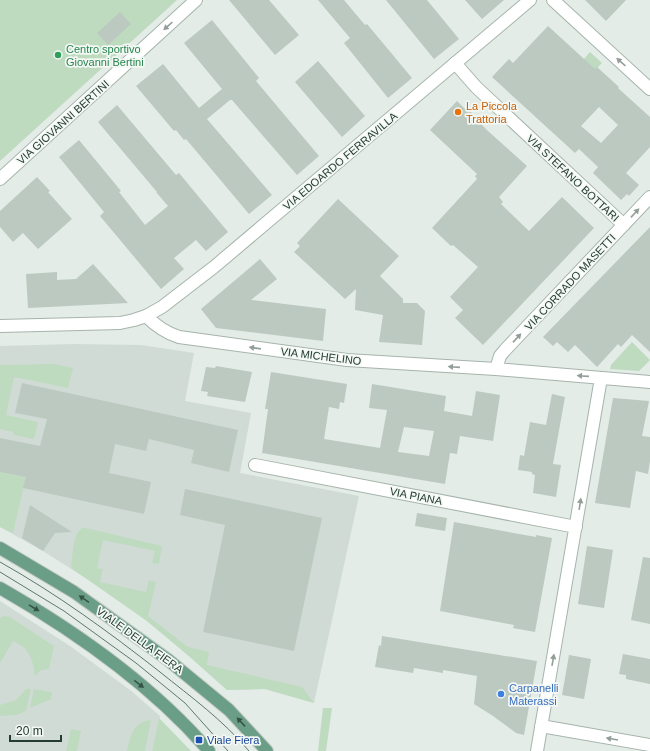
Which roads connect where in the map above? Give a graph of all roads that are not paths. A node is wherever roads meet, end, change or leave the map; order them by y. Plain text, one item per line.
1 (196, 0) edge
2 (530, 0) edge
3 (553, 0) edge
4 (455, 63) junction
5 (650, 89) edge
6 (0, 179) edge
7 (650, 197) edge
8 (624, 225) junction
9 (146, 316) junction
10 (0, 326) edge
11 (496, 370) junction
12 (601, 378) junction
13 (650, 382) edge
14 (255, 465) dead end
15 (576, 527) junction
16 (0, 548) edge
17 (0, 588) edge
18 (541, 726) junction
19 (650, 746) edge
20 (209, 751) edge
21 (267, 751) edge
22 (537, 751) edge

1 -> 6 street, VIA GIOVANNI BERTINI
2 - 4 street, VIA EDOARDO FERRAVILLA
5 -> 3 street
4 - 8 street, VIA STEFANO BOTTARI
4 - 9 street, VIA EDOARDO FERRAVILLA
8 -> 7 street, VIA CORRADO MASETTI
11 -> 8 street, VIA CORRADO MASETTI
9 - 10 street
11 -> 9 street, VIA MICHELINO
12 -> 11 street, VIA MICHELINO
12 - 13 street, VIA MICHELINO
15 -> 12 street
14 - 15 street, VIA PIANA
18 -> 15 street
21 -> 16 main road, VIALE DELLA FIERA
17 -> 20 main road
19 -> 18 street
18 - 22 street

